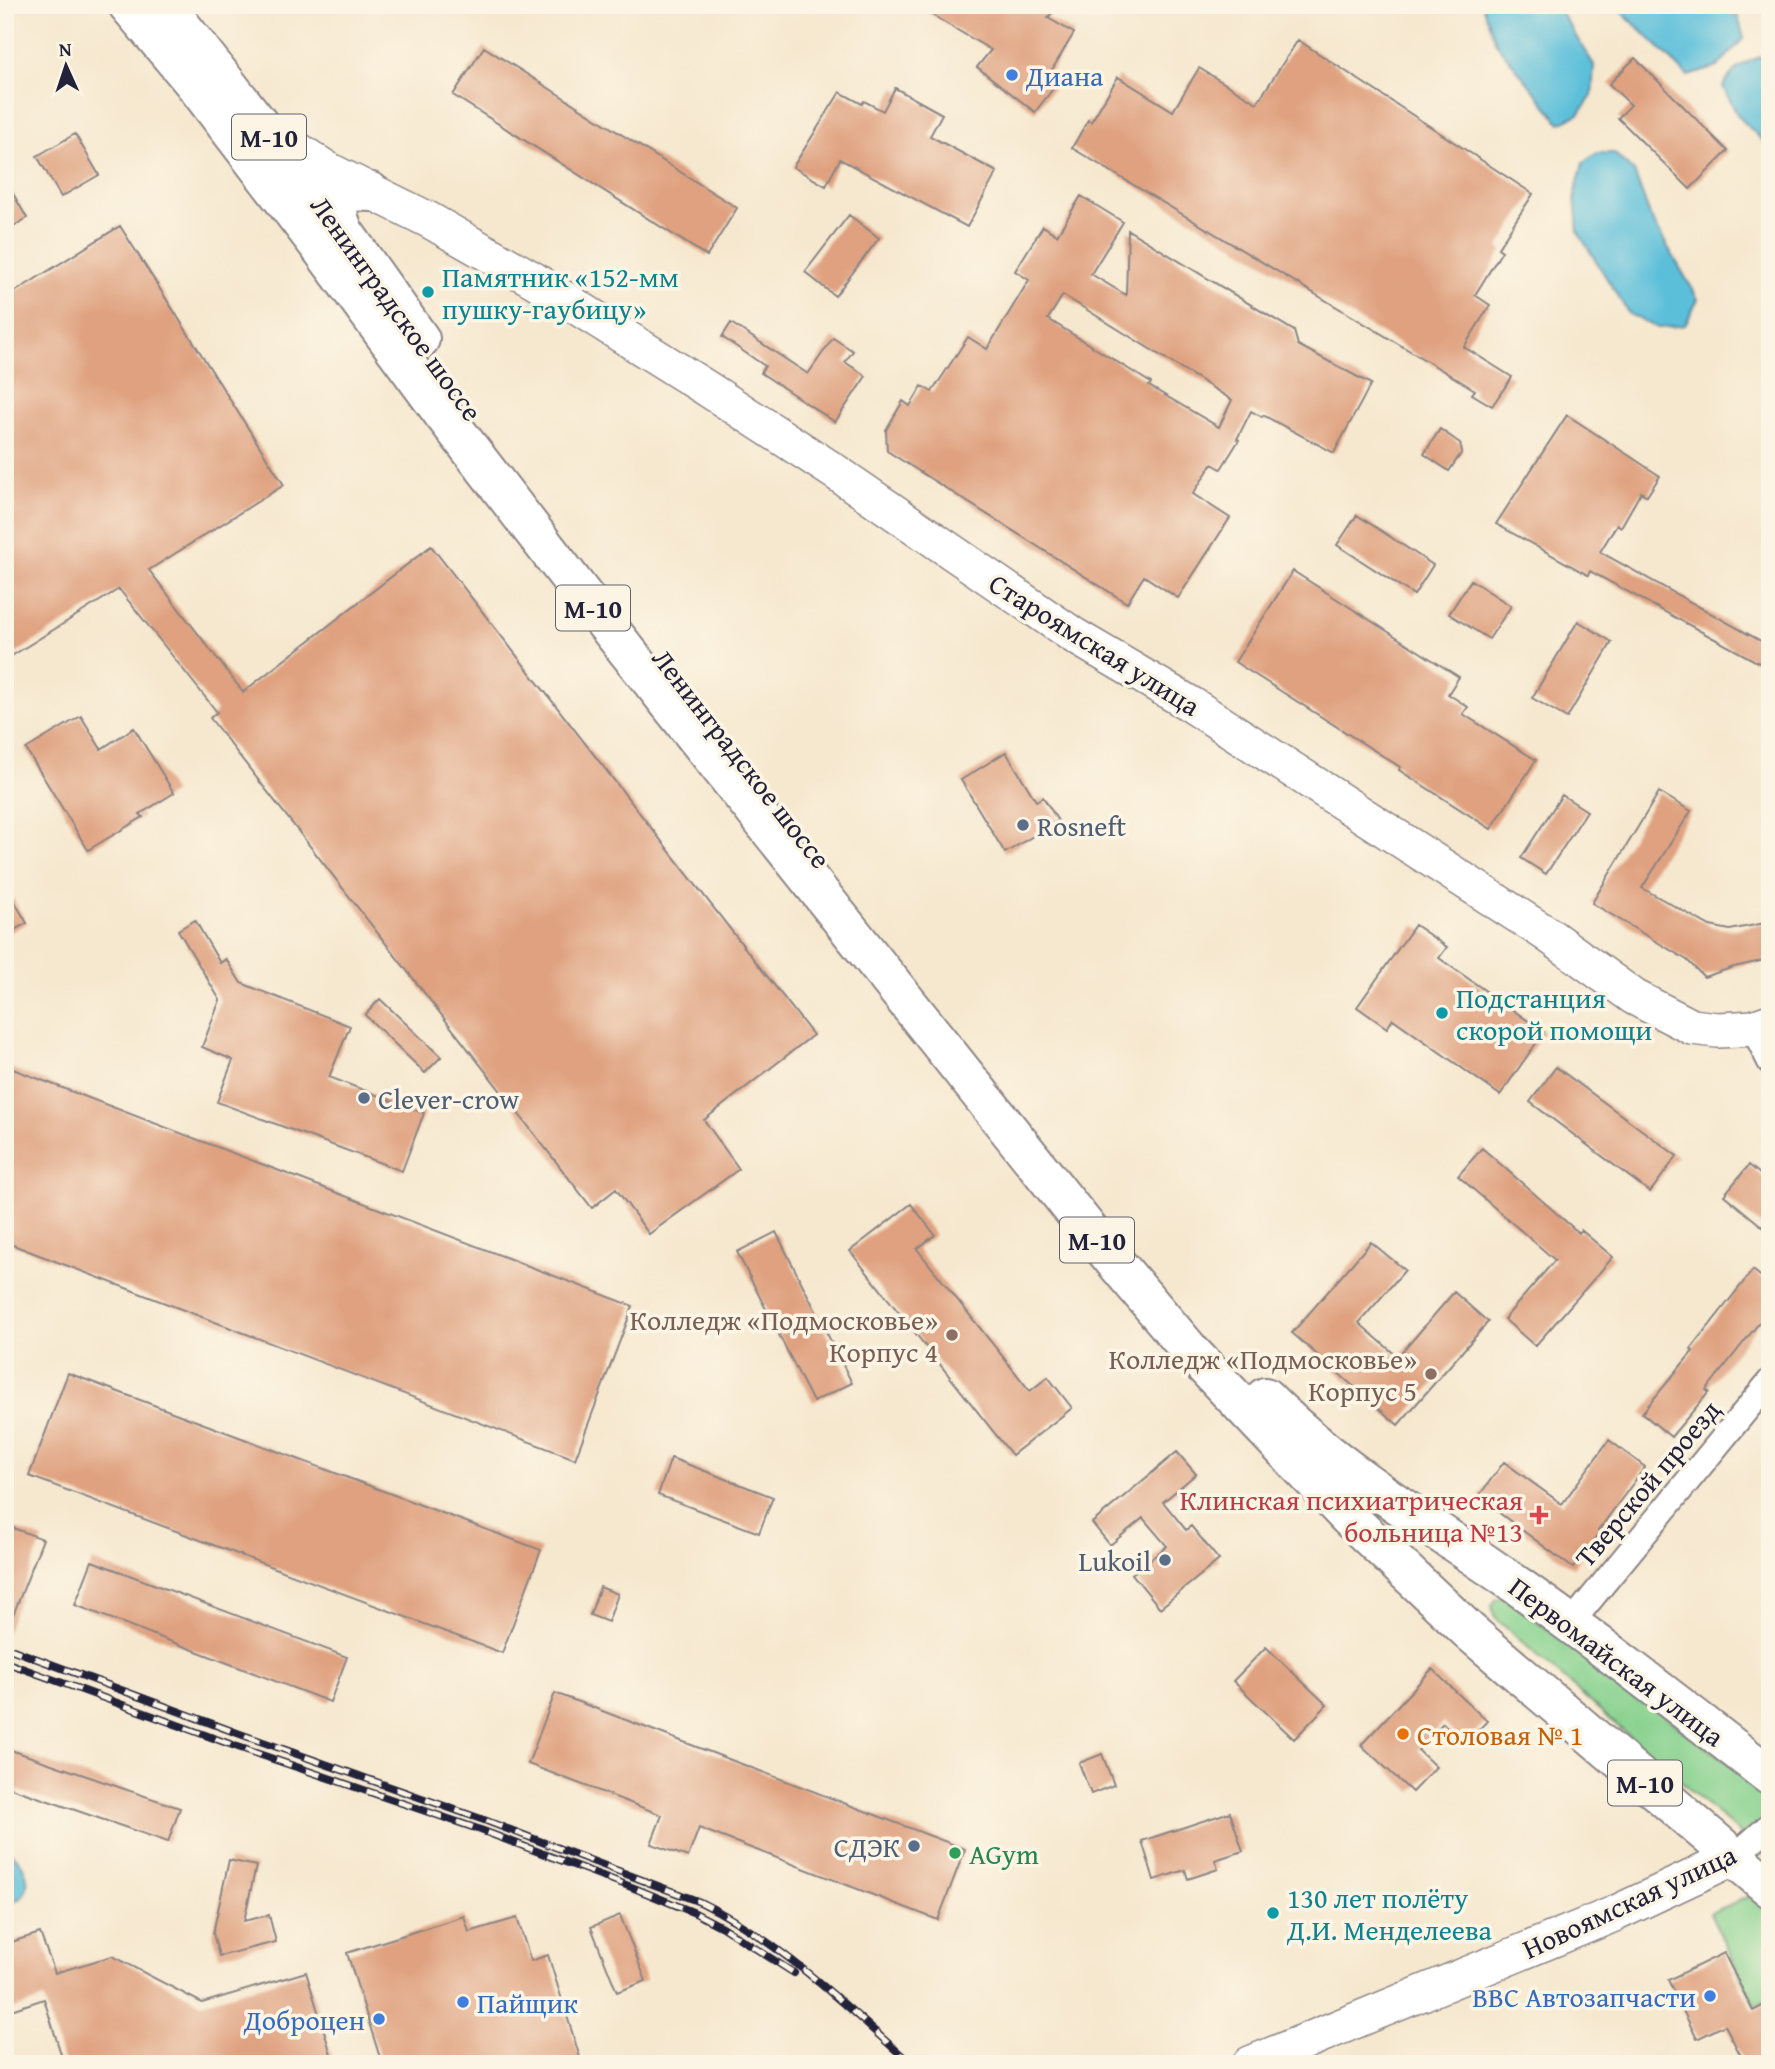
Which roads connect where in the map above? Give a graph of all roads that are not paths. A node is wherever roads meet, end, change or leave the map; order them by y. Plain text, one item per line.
1 (128, 5) edge
2 (165, 5) edge
3 (195, 41) junction
4 (193, 82) junction
5 (260, 125) junction
6 (371, 192) junction
7 (429, 220) junction
8 (344, 232) junction
9 (1762, 1025) edge
10 (1770, 1062) edge
11 (1770, 1381) edge
12 (1358, 1476) joint
13 (1512, 1582) junction
14 (1571, 1623) junction
15 (1469, 1632) junction
16 (1770, 1776) edge
17 (1770, 1825) edge
18 (1733, 1857) junction
19 (1770, 1888) edge
20 (1250, 2064) edge

1 - 4 highway, Ленинградское шоссе / М-10
2 - 3 highway, Ленинградское шоссе / М-10
3 - 5 highway, Ленинградское шоссе / М-10
3 - 7 street, Староямская улица
4 - 5 street, Староямская улица
4 - 15 highway, Ленинградское шоссе / М-10
5 - 6 street, Староямская улица
5 - 8 highway, Ленинградское шоссе / М-10
6 - 7 street, Староямская улица
6 - 8 highway
7 - 9 street, Староямская улица
8 - 12 highway, Ленинградское шоссе / М-10
9 - 10 street
11 - 14 street, Тверской проезд
12 - 13 highway, Первомайская улица / М-10
13 - 14 highway, Первомайская улица / М-10
13 - 15 highway
14 - 16 highway, Первомайская улица / М-10
15 - 18 highway, М-10
17 - 18 street, Новоямская улица
18 - 19 highway, М-10
18 - 20 street, Новоямская улица

